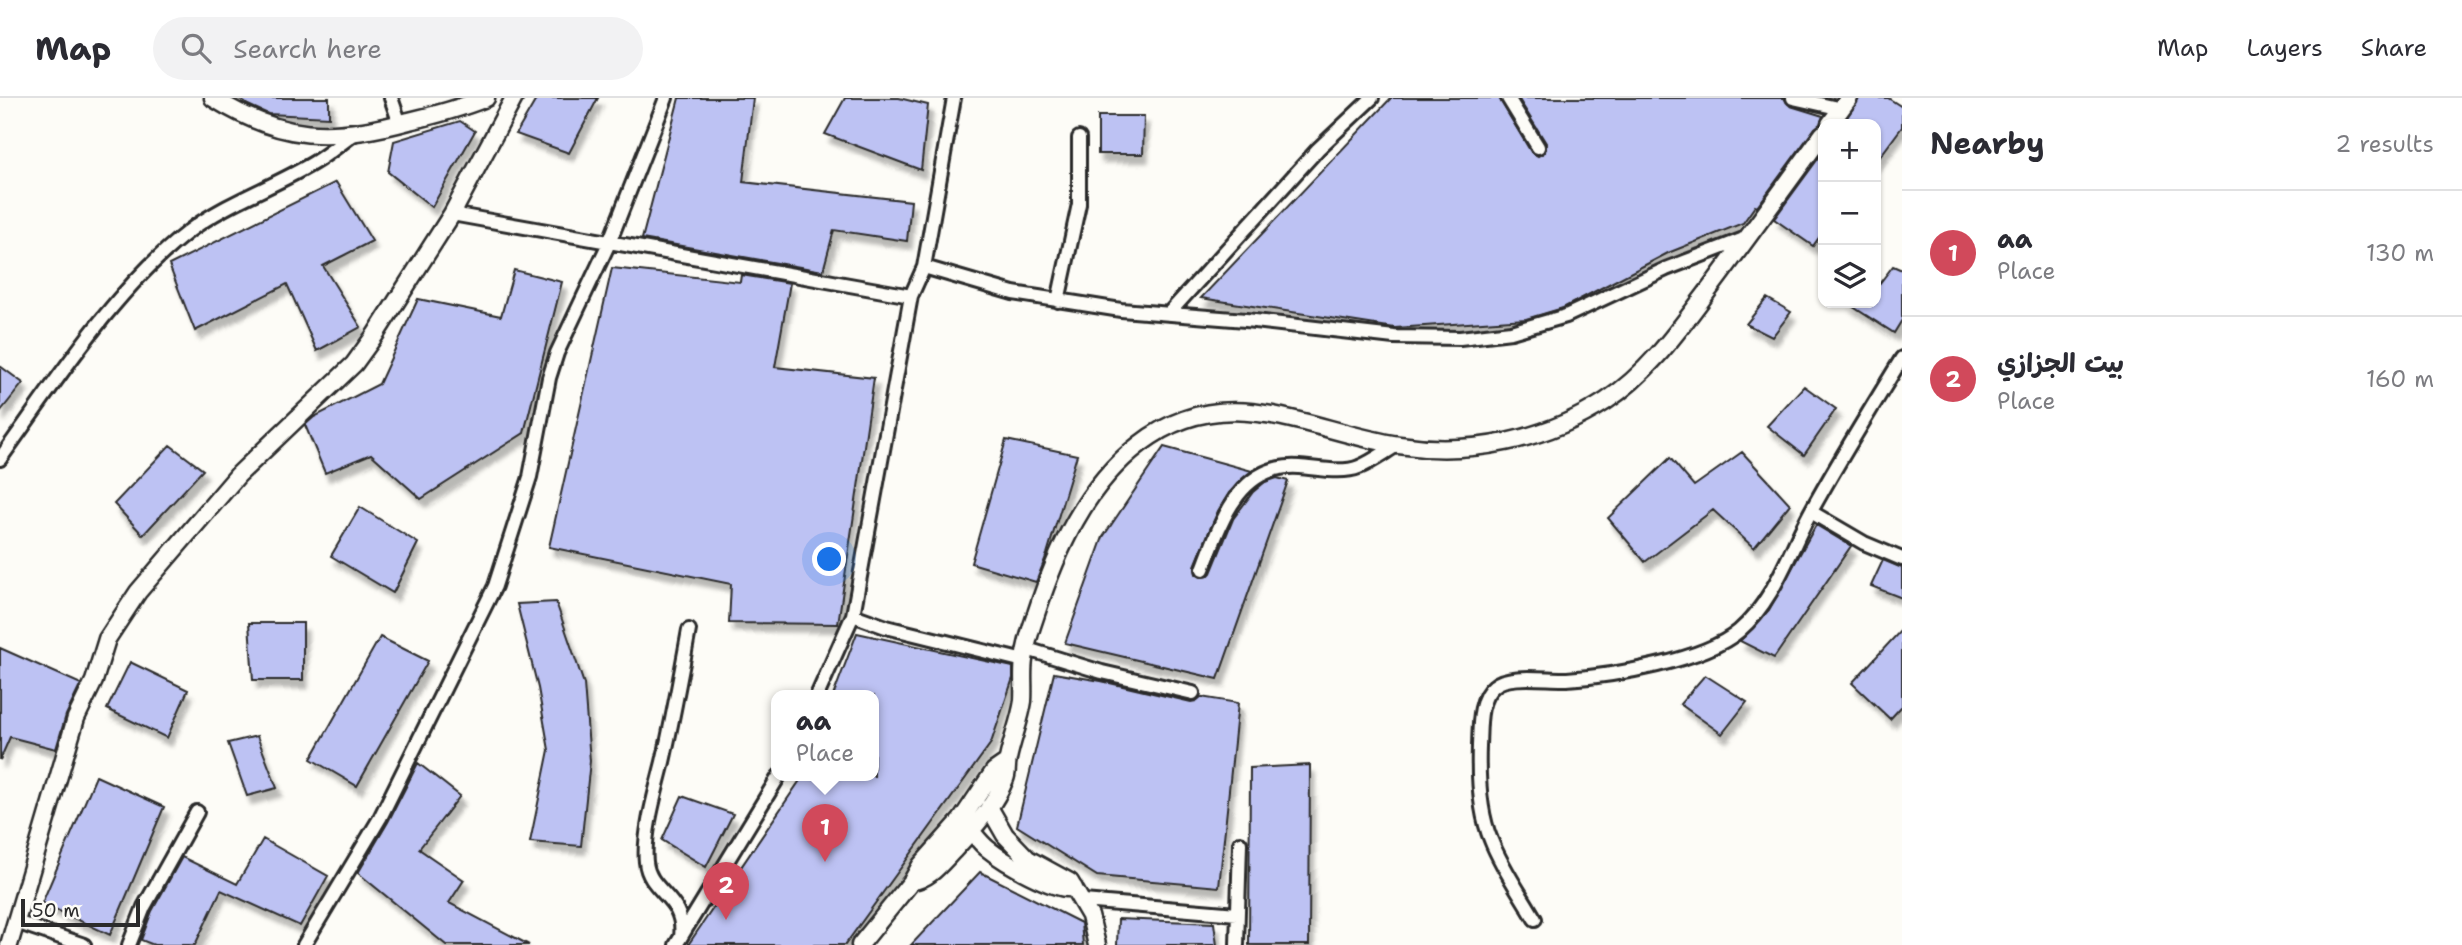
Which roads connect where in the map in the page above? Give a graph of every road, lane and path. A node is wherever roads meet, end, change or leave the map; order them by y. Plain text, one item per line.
1 (213, 98) edge
2 (391, 98) edge
3 (486, 98) edge
4 (514, 98) edge
5 (666, 98) edge
6 (954, 98) edge
7 (1372, 98) edge
8 (1508, 98) edge
9 (1793, 98) edge
10 (1845, 103) edge
11 (1834, 119) edge
12 (400, 124) junction
13 (354, 134) junction
14 (1079, 138) dead end
15 (1818, 141) edge
16 (1538, 148) dead end
17 (452, 214) junction
18 (1749, 236) junction
19 (609, 243) junction
20 (924, 267) junction
21 (911, 296) junction
22 (1058, 301) junction
23 (1170, 312) junction
24 (1902, 358) edge
25 (1397, 445) junction
26 (0, 459) edge
27 (1811, 512) junction
28 (1902, 559) edge
29 (1203, 569) dead end
30 (853, 615) junction
31 (689, 630) dead end
32 (1025, 655) junction
33 (820, 690) edge
34 (1193, 693) dead end
35 (1007, 762) junction
36 (776, 781) edge
37 (989, 807) junction
38 (197, 812) dead end
39 (966, 826) junction
40 (1240, 843) dead end
41 (1078, 894) junction
42 (1237, 914) junction
43 (1535, 919) dead end
44 (16, 922) junction
45 (678, 941) edge
46 (9, 945) edge
47 (84, 945) edge
48 (129, 945) edge
49 (304, 945) edge
50 (860, 945) edge
51 (1097, 945) edge
52 (1237, 945) edge

1 - 13 street
2 - 12 street
3 - 12 street
4 - 17 street
5 - 19 street
6 - 20 street
7 - 23 street
8 - 16 street
9 - 10 street
10 - 11 street
12 - 13 street
13 - 26 street
14 - 22 street
15 - 18 street
17 - 19 street
17 - 44 street
18 - 23 street
18 - 25 street
19 - 21 street
19 - 49 street
20 - 21 street
20 - 22 street
21 - 30 street
22 - 23 street
24 - 27 street
25 - 29 street
25 - 32 street
27 - 28 street
27 - 43 street
30 - 32 street
30 - 33 street
31 - 45 street
32 - 34 street
32 - 35 street
35 - 37 street
35 - 39 street
36 - 45 street
37 - 39 street
37 - 41 street
38 - 48 street
39 - 41 street
39 - 50 street
40 - 42 street
41 - 42 street
41 - 51 street
42 - 52 street
44 - 46 street
44 - 47 street

